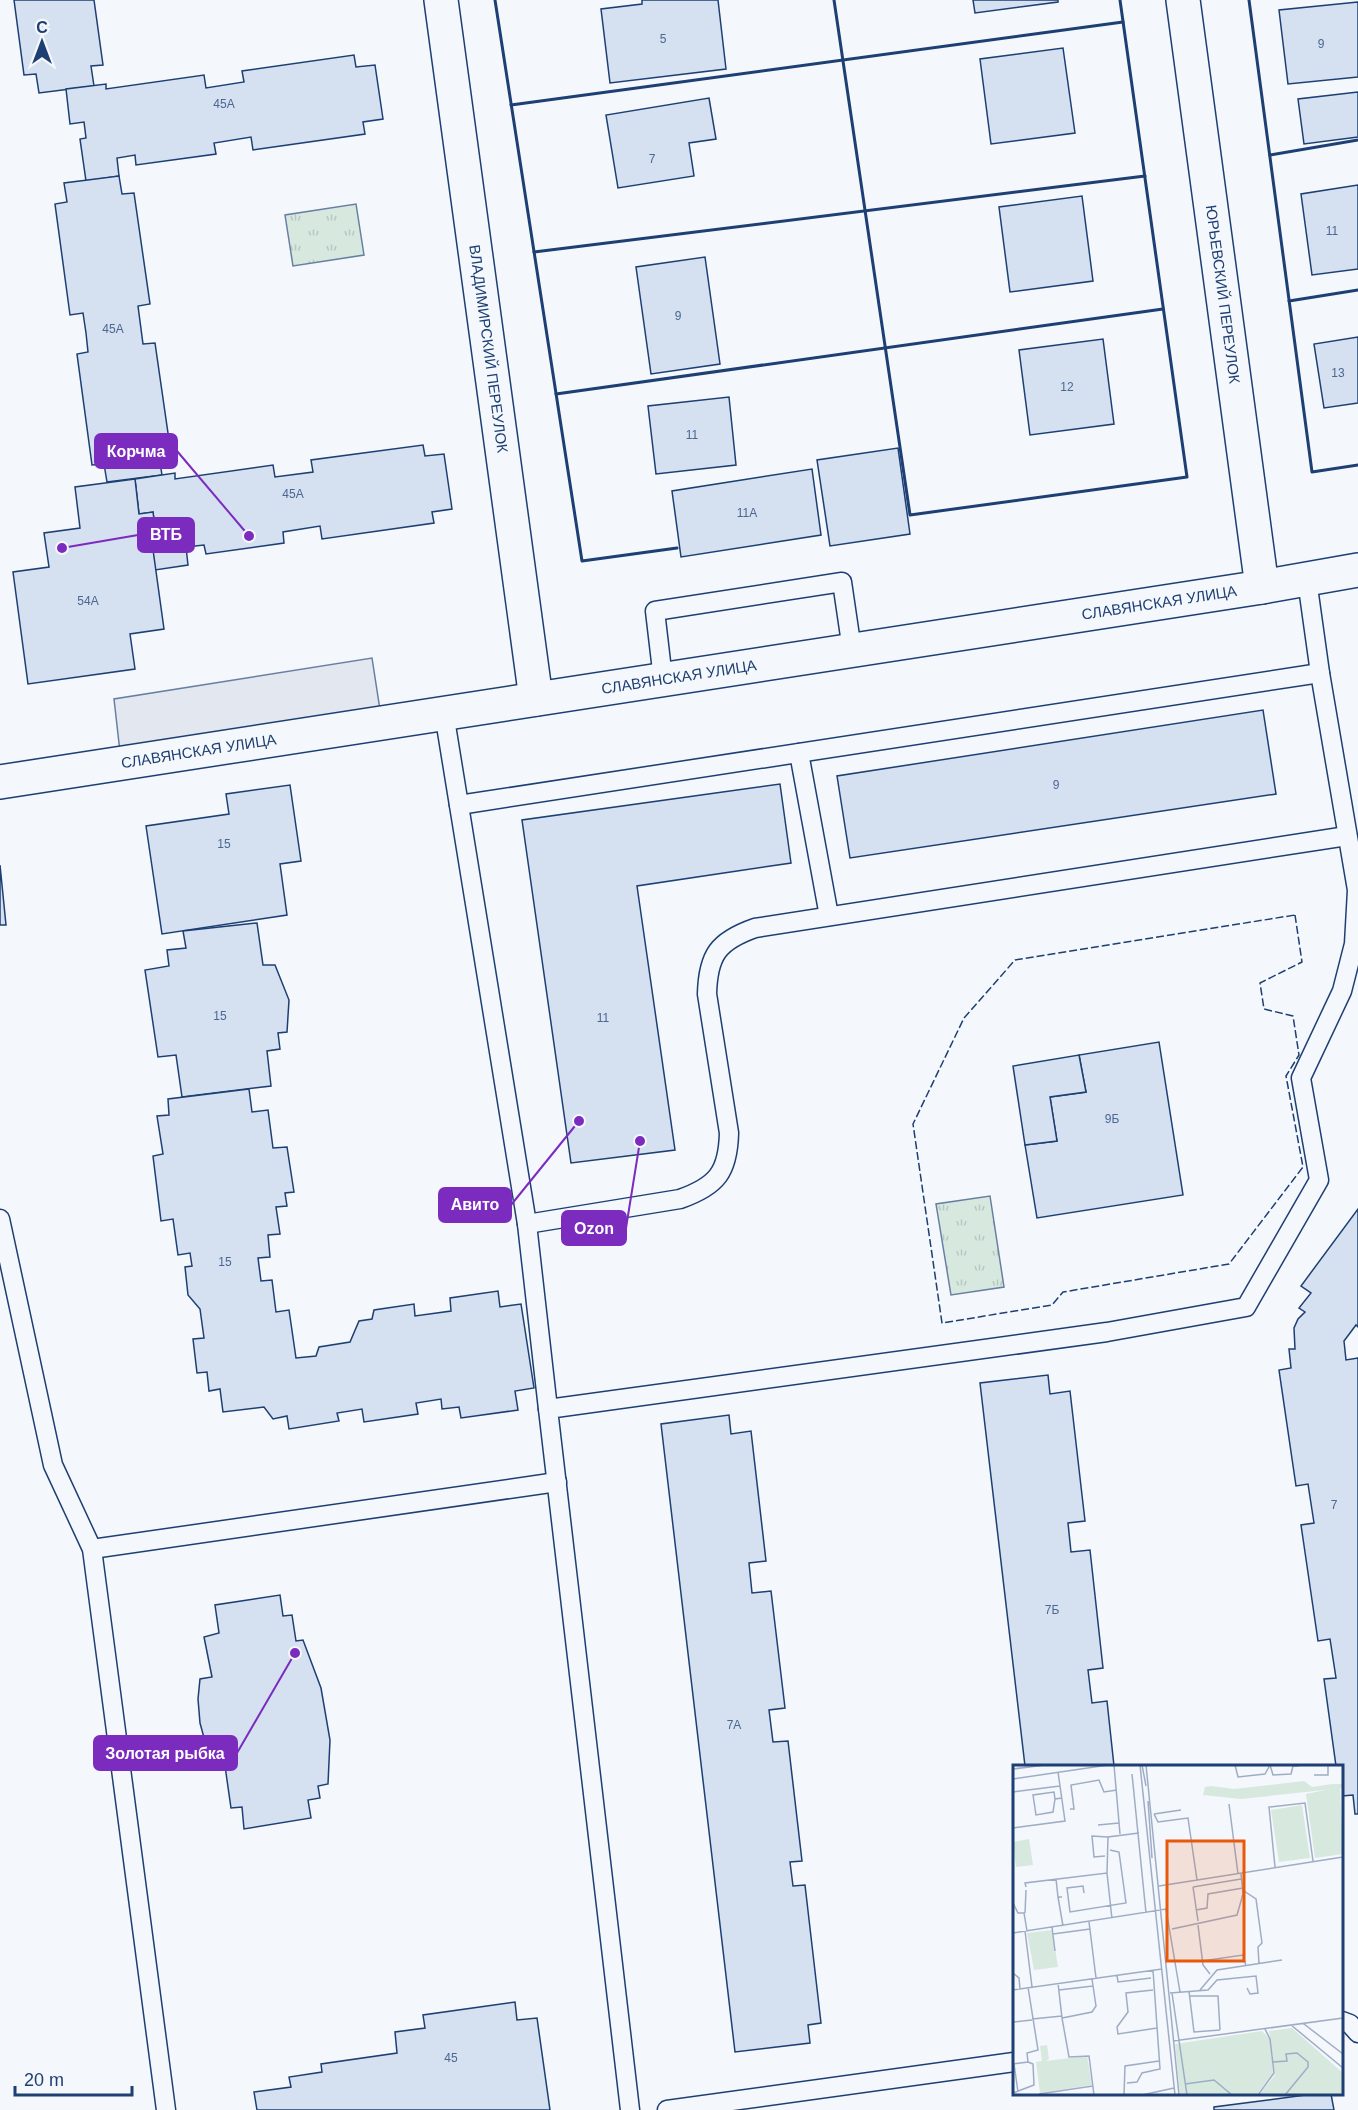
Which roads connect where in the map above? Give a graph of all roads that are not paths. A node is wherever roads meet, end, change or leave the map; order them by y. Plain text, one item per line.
1 (441, 0) edge
2 (1183, 0) edge
3 (1358, 570) edge
4 (1307, 580) junction
5 (1262, 587) junction
6 (852, 650) junction
7 (1320, 673) junction
8 (663, 679) junction
9 (536, 699) junction
10 (444, 713) junction
11 (799, 753) junction
12 (0, 782) edge
13 (459, 805) junction
14 (1347, 836) junction
15 (1357, 890) edge
16 (829, 916) junction
17 (0, 1219) edge
18 (526, 1224) junction
19 (548, 1409) junction
20 (557, 1482) junction
21 (92, 1549) junction
22 (1343, 2022) edge
23 (1358, 2033) edge
24 (1013, 2061) edge
25 (166, 2110) edge
26 (630, 2110) edge
27 (667, 2110) edge

1 - 9 street, ВЛАДИМИРСКИЙ ПЕРЕУЛОК
2 - 5 street, ЮРЬЕВСКИЙ ПЕРЕУЛОК
3 - 4 street, СЛАВЯНСКАЯ УЛИЦА
4 - 5 street, СЛАВЯНСКАЯ УЛИЦА
4 - 7 lane
5 - 6 street, СЛАВЯНСКАЯ УЛИЦА
6 - 8 street, СЛАВЯНСКАЯ УЛИЦА
6 - 8 lane
7 - 11 lane
7 - 14 lane
8 - 9 street, СЛАВЯНСКАЯ УЛИЦА
9 - 10 street, СЛАВЯНСКАЯ УЛИЦА
10 - 12 street, СЛАВЯНСКАЯ УЛИЦА
10 - 13 lane
11 - 13 lane
11 - 16 lane
13 - 18 lane
14 - 15 lane
14 - 16 lane
15 - 19 lane
16 - 18 lane
17 - 21 lane
18 - 19 lane
19 - 20 lane
20 - 21 lane
20 - 26 lane
21 - 25 lane
22 - 23 lane
24 - 27 lane

